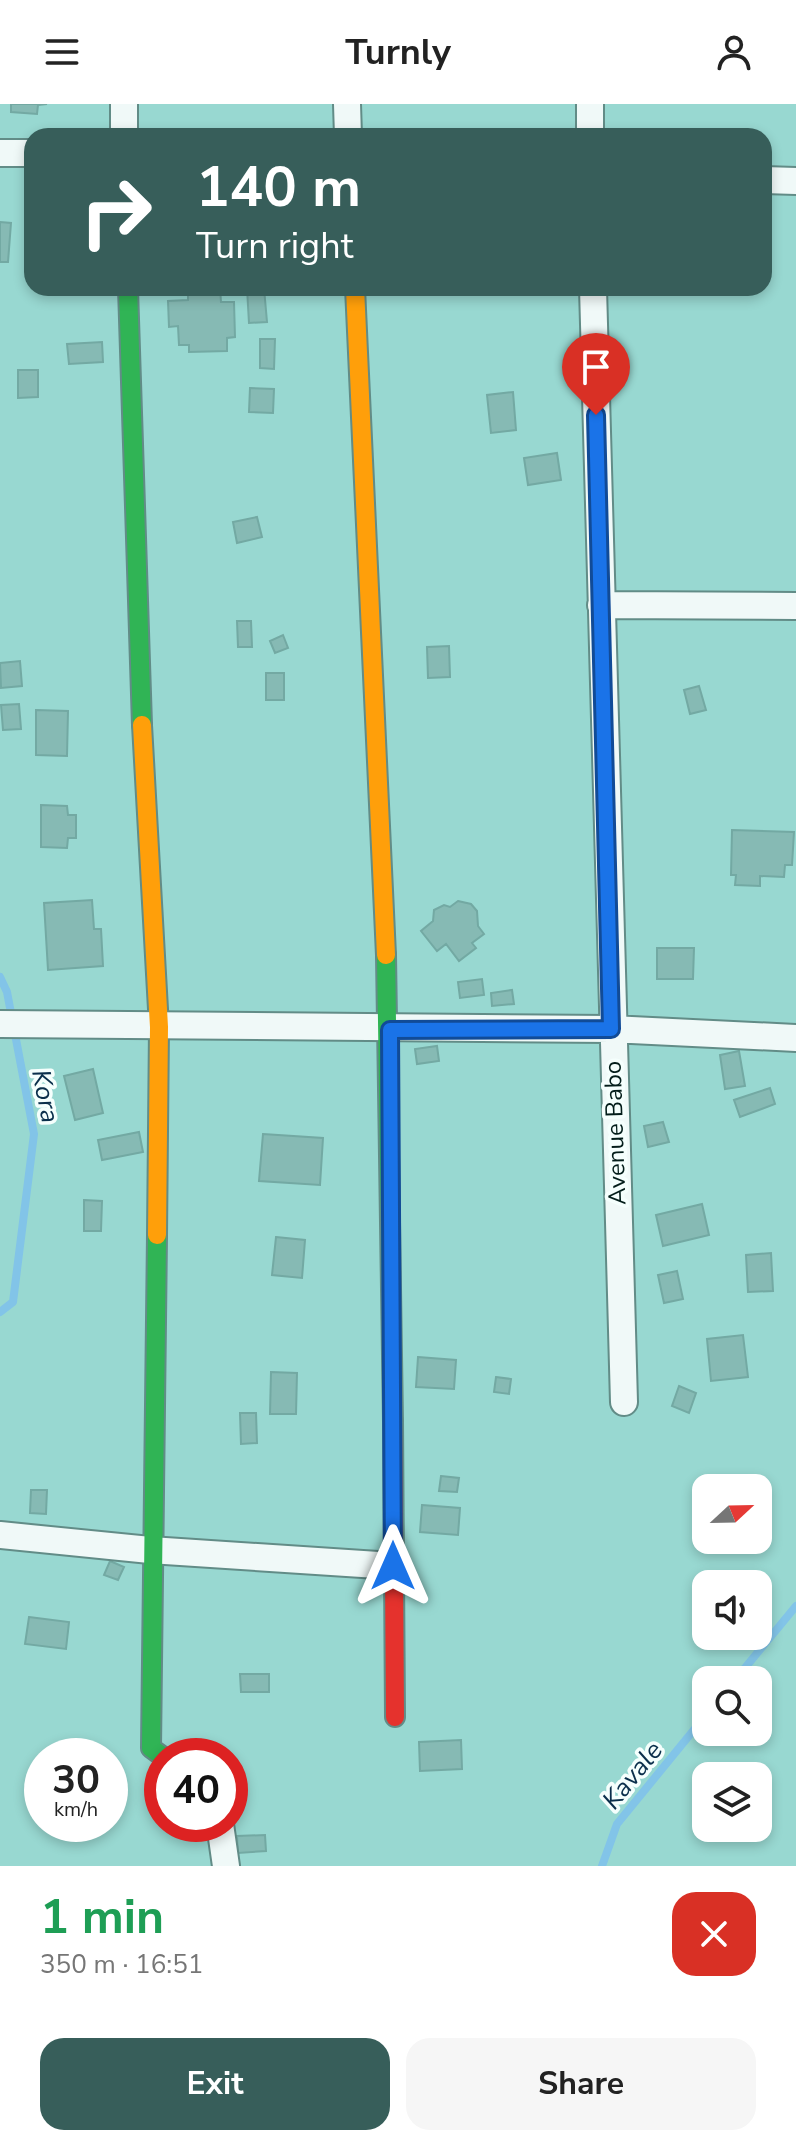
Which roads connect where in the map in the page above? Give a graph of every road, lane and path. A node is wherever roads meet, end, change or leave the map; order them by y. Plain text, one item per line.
1 (124, 104) edge
2 (347, 104) edge
3 (590, 104) edge
4 (124, 128) edge
5 (348, 128) edge
6 (590, 128) edge
7 (0, 153) edge
8 (24, 153) edge
9 (772, 180) edge
10 (796, 181) edge
11 (128, 296) edge
12 (355, 296) edge
13 (593, 296) edge
14 (601, 605) junction
15 (796, 606) edge
16 (0, 1024) edge
17 (159, 1027) junction
18 (611, 1029) junction
19 (390, 1030) junction
20 (796, 1038) edge
21 (624, 1402) dead end
22 (0, 1535) edge
23 (150, 1550) junction
24 (393, 1566) junction
25 (395, 1717) dead end
26 (151, 1738) edge
27 (223, 1842) edge
28 (226, 1866) edge

1 - 4 street
2 - 5 street
3 - 6 street
7 - 8 street
9 - 10 street
11 - 17 street
12 - 19 street
13 - 14 street, Avenue Babo
14 - 15 street
14 - 18 street, Avenue Babo
16 - 17 street
17 - 19 street
17 - 23 street
18 - 19 street
18 - 20 street
18 - 21 street, Avenue Babo
19 - 24 street
22 - 23 street
23 - 24 street
23 - 26 street
24 - 25 street
27 - 28 street

